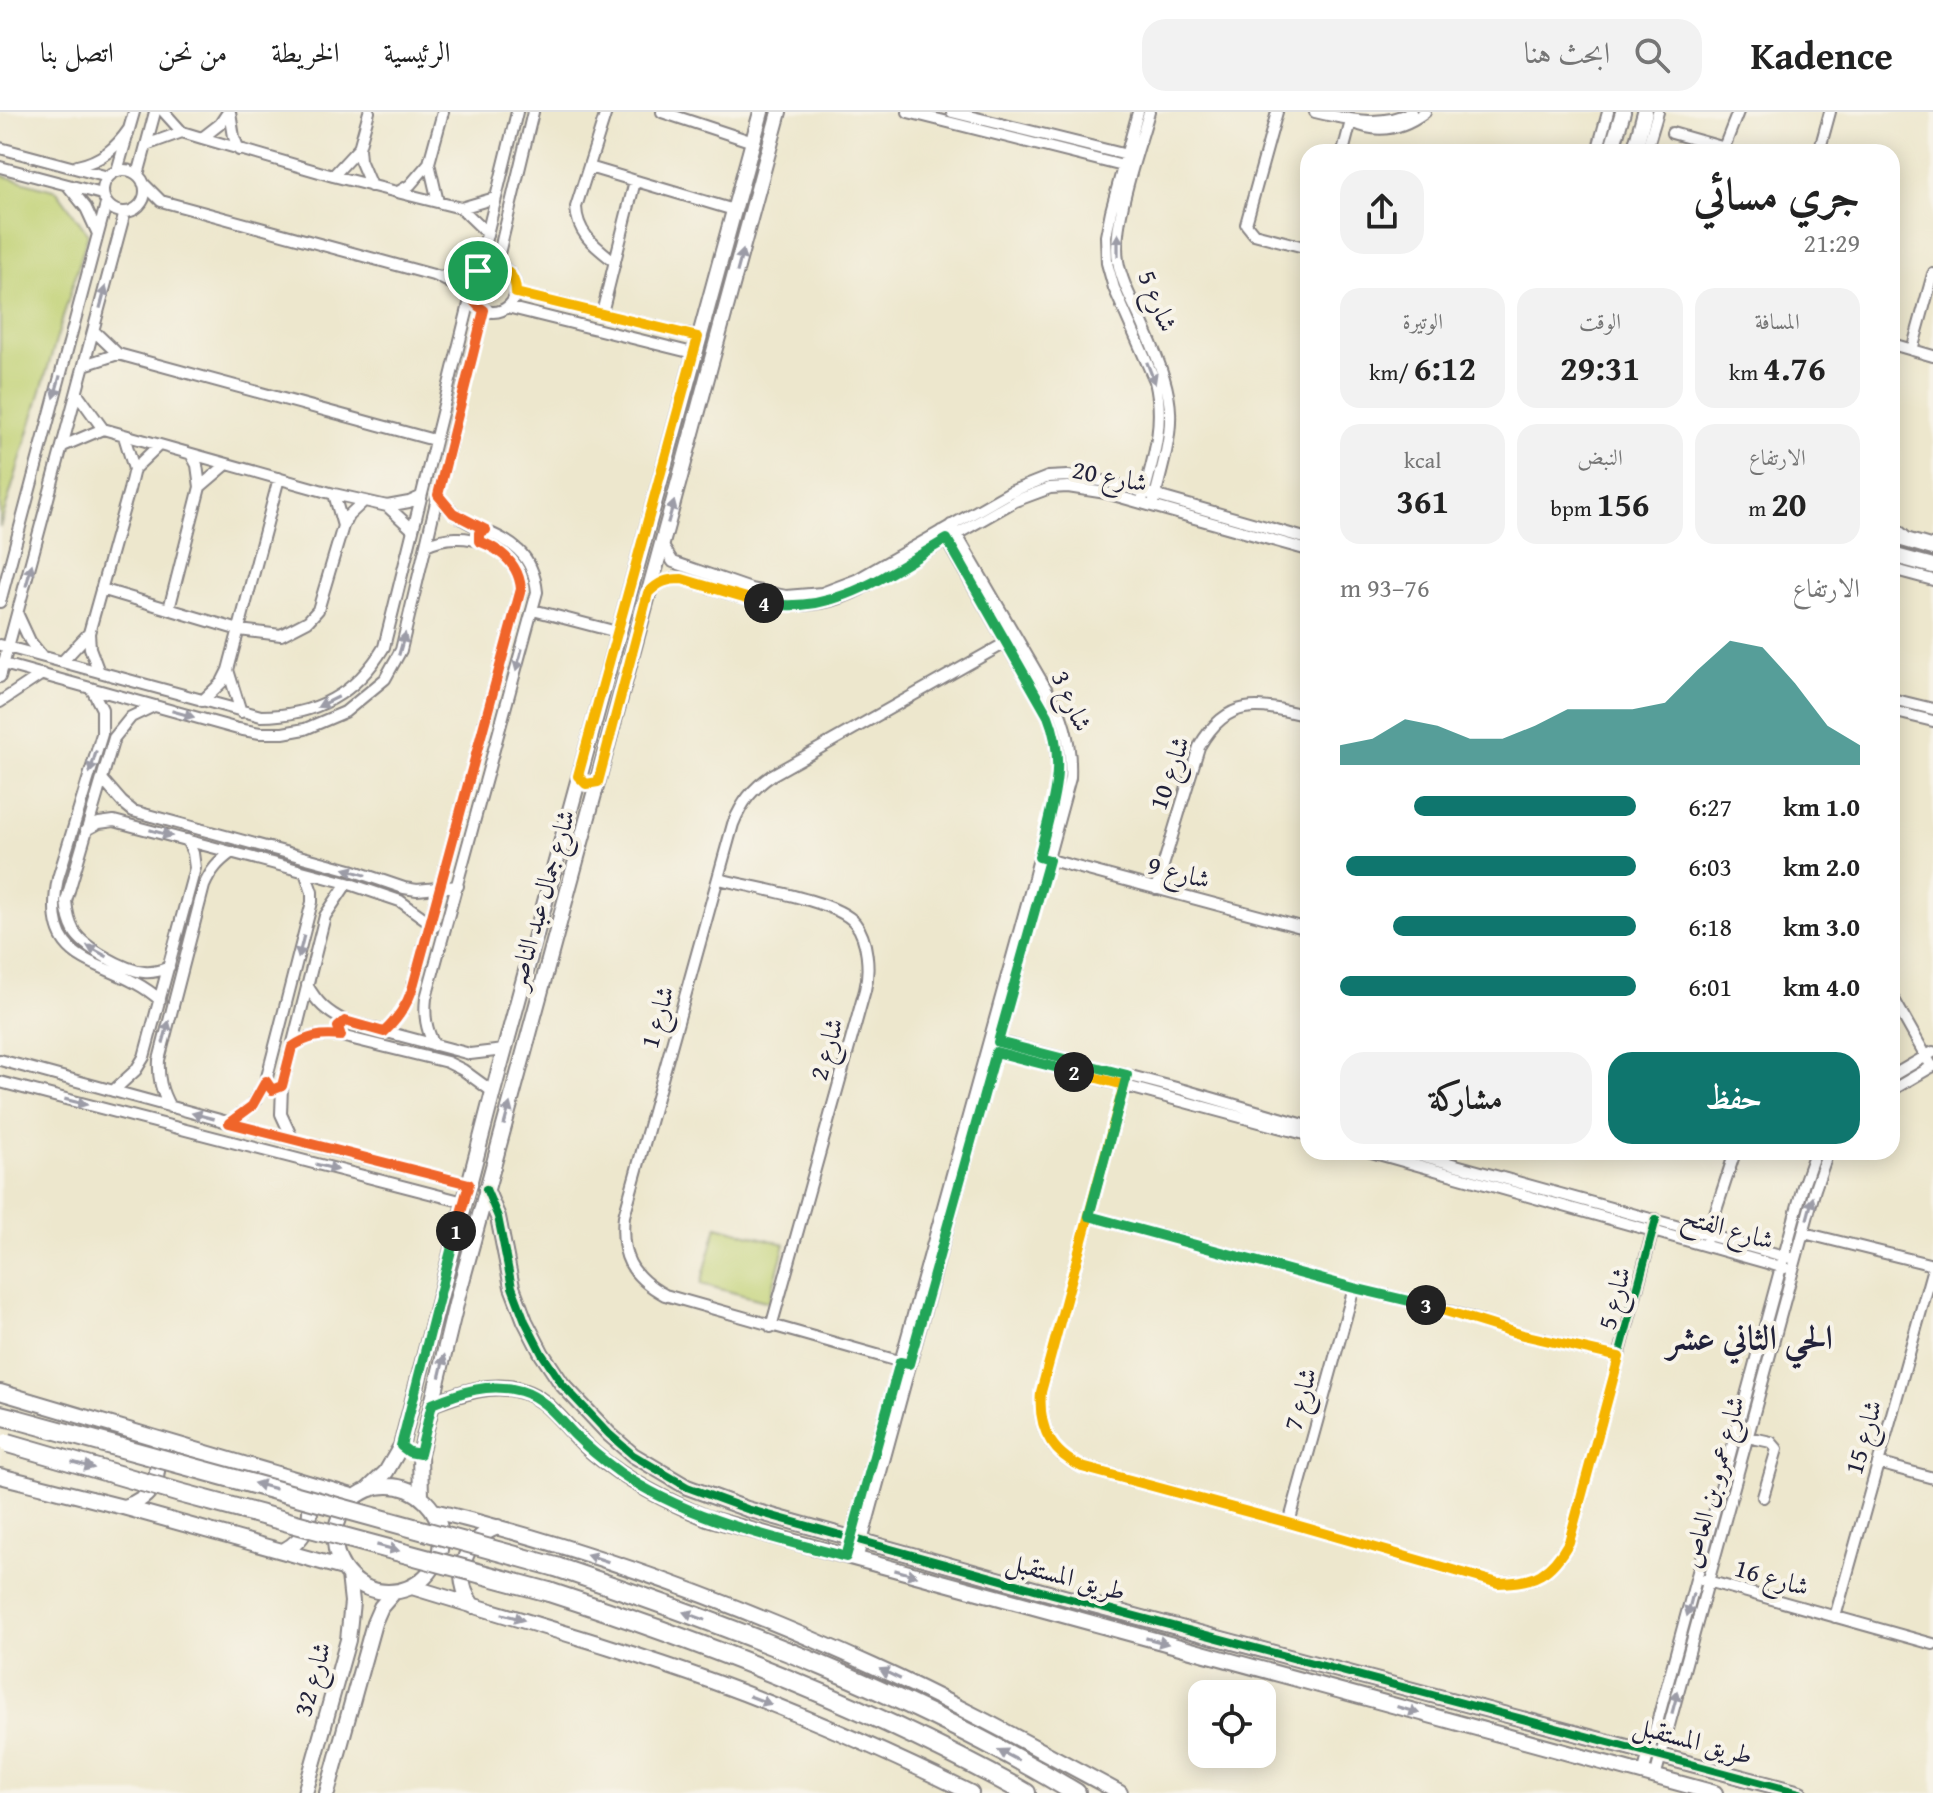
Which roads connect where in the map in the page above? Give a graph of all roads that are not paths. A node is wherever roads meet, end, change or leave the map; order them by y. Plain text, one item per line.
1 (134, 112) edge
2 (155, 112) edge
3 (164, 112) edge
4 (229, 112) edge
5 (369, 112) edge
6 (443, 112) edge
7 (517, 112) edge
8 (533, 112) edge
9 (606, 112) edge
10 (662, 112) edge
11 (761, 112) edge
12 (779, 112) edge
13 (908, 112) edge
14 (952, 112) edge
15 (1138, 112) edge
16 (1149, 112) edge
17 (1277, 112) edge
18 (1315, 112) edge
19 (1411, 112) edge
20 (1425, 112) edge
21 (1608, 112) edge
22 (1623, 112) edge
23 (1645, 112) edge
24 (1658, 112) edge
25 (1738, 112) edge
26 (1830, 112) edge
27 (1351, 121) junction
28 (129, 129) junction
29 (182, 132) junction
30 (1672, 133) dead end
31 (202, 138) junction
32 (753, 142) junction
33 (1345, 144) edge
34 (1599, 144) edge
35 (1613, 144) edge
36 (1636, 144) edge
37 (1648, 144) edge
38 (1706, 144) edge
39 (1726, 144) edge
40 (1821, 144) edge
41 (146, 145) junction
42 (0, 148) edge
43 (359, 148) junction
44 (239, 150) junction
45 (1130, 162) junction
46 (429, 163) junction
47 (0, 167) edge
48 (72, 167) junction
49 (589, 167) junction
50 (113, 174) junction
51 (333, 176) junction
52 (140, 179) junction
53 (635, 181) junction
54 (68, 185) junction
55 (371, 186) junction
56 (398, 192) junction
57 (495, 198) junction
58 (104, 199) junction
59 (161, 201) junction
60 (438, 202) junction
61 (139, 205) junction
62 (461, 208) junction
63 (734, 210) junction
64 (125, 212) junction
65 (487, 233) junction
66 (98, 235) junction
67 (1300, 246) edge
68 (615, 262) junction
69 (496, 266) junction
70 (476, 273) junction
71 (1933, 274) edge
72 (437, 276) junction
73 (516, 293) junction
74 (471, 294) junction
75 (507, 307) junction
76 (484, 310) junction
77 (602, 313) junction
78 (94, 331) junction
79 (698, 337) junction
80 (1900, 346) edge
81 (1912, 350) junction
82 (693, 353) junction
83 (118, 354) junction
84 (1933, 356) edge
85 (84, 365) junction
86 (77, 393) junction
87 (103, 429) junction
88 (124, 436) junction
89 (434, 440) junction
90 (159, 445) junction
91 (63, 446) junction
92 (191, 454) junction
93 (227, 464) junction
94 (134, 469) junction
95 (279, 478) junction
96 (200, 487) junction
97 (334, 494) junction
98 (438, 495) junction
99 (420, 497) junction
100 (1148, 499) junction
101 (364, 501) junction
102 (387, 506) junction
103 (343, 526) junction
104 (412, 529) junction
105 (486, 530) junction
106 (949, 532) junction
107 (1900, 533) edge
108 (1300, 537) edge
109 (1900, 538) edge
110 (479, 541) junction
111 (1909, 541) junction
112 (426, 545) junction
113 (661, 545) junction
114 (1300, 547) edge
115 (1933, 548) edge
116 (1900, 557) edge
117 (1933, 566) edge
118 (1900, 571) edge
119 (1933, 580) edge
120 (101, 589) junction
121 (648, 593) junction
122 (0, 601) edge
123 (169, 609) junction
124 (533, 610) junction
125 (18, 615) junction
126 (239, 630) junction
127 (617, 632) junction
128 (89, 633) junction
129 (1011, 640) junction
130 (4, 646) edge
131 (44, 657) junction
132 (62, 662) junction
133 (2, 663) edge
134 (228, 670) junction
135 (99, 672) junction
136 (42, 674) junction
137 (0, 677) edge
138 (91, 688) junction
139 (202, 701) junction
140 (1900, 701) edge
141 (0, 702) edge
142 (155, 706) junction
143 (1933, 709) edge
144 (241, 712) junction
145 (1900, 713) edge
146 (1300, 714) edge
147 (1933, 721) edge
148 (102, 734) junction
149 (114, 738) junction
150 (578, 776) junction
151 (102, 779) junction
152 (598, 782) junction
153 (133, 811) junction
154 (569, 815) junction
155 (588, 818) junction
156 (128, 824) junction
157 (86, 830) junction
158 (187, 840) junction
159 (232, 852) junction
160 (1044, 858) junction
161 (305, 872) junction
162 (719, 879) junction
163 (192, 882) junction
164 (347, 883) junction
165 (204, 886) junction
166 (458, 886) junction
167 (404, 888) junction
168 (440, 888) junction
169 (1156, 889) junction
170 (400, 901) junction
171 (309, 913) junction
172 (325, 916) junction
173 (431, 923) junction
174 (1300, 927) edge
175 (445, 932) junction
176 (128, 966) junction
177 (169, 967) junction
178 (123, 977) junction
179 (307, 985) junction
180 (160, 1000) junction
181 (1900, 1008) edge
182 (345, 1021) junction
183 (384, 1032) junction
184 (341, 1036) junction
185 (992, 1045) junction
186 (439, 1046) junction
187 (292, 1047) junction
188 (504, 1050) junction
189 (1930, 1054) edge
190 (144, 1057) junction
191 (2, 1059) edge
192 (159, 1060) junction
193 (438, 1060) junction
194 (1932, 1067) edge
195 (1900, 1071) edge
196 (1126, 1080) junction
197 (266, 1081) junction
198 (0, 1082) edge
199 (1900, 1085) edge
200 (282, 1086) junction
201 (113, 1091) junction
202 (493, 1092) junction
203 (170, 1107) junction
204 (229, 1123) junction
205 (1300, 1124) edge
206 (1300, 1133) edge
207 (293, 1140) junction
208 (1413, 1160) edge
209 (1436, 1160) edge
210 (1732, 1160) edge
211 (1813, 1160) edge
212 (1826, 1160) edge
213 (469, 1184) junction
214 (486, 1189) junction
215 (464, 1202) junction
216 (1089, 1216) junction
217 (1654, 1224) junction
218 (1804, 1233) junction
219 (1707, 1240) junction
220 (1784, 1262) junction
221 (1795, 1265) junction
222 (1933, 1266) edge
223 (1354, 1288) junction
224 (771, 1327) junction
225 (1619, 1357) junction
226 (904, 1363) junction
227 (0, 1392) edge
228 (432, 1404) junction
229 (8, 1417) edge
230 (148, 1434) junction
231 (1748, 1437) junction
232 (4, 1442) edge
233 (401, 1446) junction
234 (420, 1454) junction
235 (1878, 1463) junction
236 (0, 1476) edge
237 (1933, 1478) edge
238 (298, 1479) junction
239 (362, 1493) junction
240 (421, 1497) junction
241 (1763, 1497) dead end
242 (123, 1507) junction
243 (434, 1511) junction
244 (1289, 1523) junction
245 (499, 1527) junction
246 (857, 1539) junction
247 (283, 1551) junction
248 (852, 1558) junction
249 (346, 1572) junction
250 (1703, 1580) junction
251 (412, 1587) junction
252 (394, 1592) junction
253 (473, 1606) junction
254 (1835, 1617) junction
255 (1933, 1644) edge
256 (1655, 1755) junction
257 (1649, 1776) junction
258 (305, 1793) edge
259 (327, 1793) edge
260 (971, 1793) edge
261 (1026, 1793) edge
262 (1076, 1793) edge
263 (1120, 1793) edge
264 (1715, 1793) edge
265 (1800, 1793) edge

1 - 28 street
2 - 41 street
3 - 29 street
4 - 31 street
4 - 44 street
5 - 43 street
6 - 46 street
7 - 57 street
8 - 69 street
9 - 49 street
10 - 32 street
11 - 32 main road, شارع جمال عبد الناصر
113 -> 12 main road, شارع جمال عبد الناصر
13 - 45 street
14 - 45 street
15 - 45 street, شارع 5
16 - 45 street, شارع 5
17 - 67 street
18 - 27 street
19 - 27 street
20 - 27 street
21 - 34 street
22 - 35 main road
23 - 36 main road
24 - 37 street
25 - 39 street
26 - 40 street
27 - 33 street
28 - 48 street
28 - 50 street
29 - 31 street
29 - 41 street
30 - 38 street
31 - 44 street
32 - 63 main road, شارع جمال عبد الناصر
41 - 52 street
42 - 48 street
43 - 51 street
43 - 55 street
44 - 51 street
45 - 100 street, شارع 5
46 - 56 street
46 - 60 street
47 - 54 street
48 - 50 street
49 - 53 street
49 - 68 street
50 - 52 street
50 - 58 street
51 - 55 street
52 - 59 street
52 - 61 street
53 - 63 street
53 - 68 street
54 - 58 street
54 - 66 street
55 - 56 street
56 - 60 street
57 - 62 street
57 - 65 street
58 - 64 street
58 - 66 street
59 - 61 street
59 - 72 street
60 - 62 street
61 - 64 street
62 - 65 street
63 - 79 main road, شارع جمال عبد الناصر
78 -> 64 street
65 - 70 street
66 -> 122 street
68 - 77 street
69 - 70 street
69 - 73 street
70 - 72 street
70 - 74 street
71 - 81 street
72 - 74 street
73 - 75 street
73 - 77 street
74 - 76 street
74 - 89 street
75 - 76 street
75 - 82 street
76 - 98 street
77 - 79 street
78 - 83 street
78 - 85 street
79 - 82 main road, شارع جمال عبد الناصر
80 - 81 street
81 - 84 street
82 - 127 main road, شارع جمال عبد الناصر
83 - 85 street
83 - 89 street
85 - 86 street
86 - 87 street
86 - 91 street
87 - 88 street
87 - 91 street
88 - 90 street
88 - 94 street
89 - 99 street
90 - 92 street
90 - 94 street
125 -> 91 street
92 - 93 street
92 - 96 street
93 - 95 street
93 - 96 street
94 - 120 street
95 - 97 street
95 - 126 street
96 - 123 street
97 - 101 street
97 - 103 street
98 - 105 street
98 - 112 street
99 - 102 street
99 - 104 street
100 - 106 street, شارع 20
100 - 108 street, شارع 20
100 - 114 street, شارع 20
101 - 102 street
101 - 103 street
102 - 104 street
103 - 126 street
104 -> 144 street
105 - 110 street
105 - 124 street
106 - 113 street, شارع 20
106 - 121 street, شارع 20
106 - 129 street, شارع 3
107 - 111 street
109 - 111 main road
110 - 112 street
110 - 168 street
111 - 115 main road
142 -> 112 street
113 - 121 main road, شارع جمال عبد الناصر
116 - 117 main road
118 - 119 street
120 - 123 street
120 - 128 street
121 - 152 main road, شارع جمال عبد الناصر
123 - 126 street
124 - 127 street
124 -> 166 street
125 - 130 street
125 - 131 street
126 - 134 street
127 - 150 main road, شارع جمال عبد الناصر
128 - 132 street
128 - 135 street
129 - 160 street, شارع 3
129 - 162 street, شارع 1
130 - 131 street
130 - 133 street
131 - 132 street
132 - 135 street
133 - 136 street
133 - 137 street
134 - 139 street
134 - 144 street
135 - 139 street
136 - 138 street
136 - 141 street
138 - 142 street
138 - 148 street
139 - 144 street
140 - 143 street
142 - 149 street
145 - 147 street
146 - 169 street, شارع 10
148 - 149 street
148 -> 178 street
149 - 151 street
150 - 152 main road
150 - 154 main road, شارع جمال عبد الناصر
151 - 153 street
151 - 157 street
152 - 155 main road, شارع جمال عبد الناصر
153 - 156 street
167 -> 153 street
154 - 155 main road
154 - 188 main road, شارع جمال عبد الناصر
214 -> 155 main road, شارع جمال عبد الناصر
156 - 157 street
156 -> 158 street
176 -> 157 street
158 - 159 street
158 - 163 street
159 - 161 street
159 - 165 street
160 - 169 street, شارع 9
160 - 185 street, شارع 3
161 - 164 street
161 - 171 street
162 - 224 street, شارع 1
162 - 224 street, شارع 2
163 - 165 street
163 - 177 street
164 - 170 street
164 - 172 street
192 -> 165 street
166 - 168 street
166 - 175 street
167 - 168 street
167 - 170 street
168 - 173 street
169 - 174 street, شارع 9
170 - 173 street
171 - 172 street
171 -> 197 street
172 - 179 street
173 - 175 street
173 - 183 street
175 - 186 street
176 - 177 street
176 - 178 street
177 - 180 street
178 - 180 street
179 - 182 street
179 - 187 street
180 - 190 street
181 - 189 street
182 - 183 street
182 - 184 street
183 - 186 street
184 - 187 street
184 - 193 street
185 - 196 street
185 - 226 street, شارع 3
186 - 188 street
186 - 193 street
187 - 200 street
188 - 202 main road, شارع جمال عبد الناصر
189 - 194 street
189 - 195 street
190 - 192 street
190 - 201 street
191 - 201 street
192 - 203 street
193 - 202 street
194 - 199 street
196 - 205 street
196 - 206 street
196 - 216 street, شارع 5
197 - 200 street
197 - 204 street
198 -> 215 street
200 - 207 street
201 - 203 street
202 - 213 main road, شارع جمال عبد الناصر
204 -> 203 street
204 - 207 street
207 - 213 street
208 - 217 street, شارع الفتح
209 - 217 street, شارع الفتح
210 - 219 street
211 - 220 street, شارع عمرو بن العاص
218 -> 212 street, شارع عمرو بن العاص
213 - 215 main road
228 -> 214 main road
214 - 246 main road, طريق المستقبل
215 - 233 main road
216 - 223 street
216 - 244 street, شارع 5
217 - 219 street, شارع الفتح
217 - 225 street, شارع 5
218 - 221 street, شارع عمرو بن العاص
218 - 222 street
219 - 220 street, شارع الفتح
220 - 221 street, شارع الفتح
220 - 250 street, شارع عمرو بن العاص
221 - 231 street, شارع عمرو بن العاص
222 - 235 street, شارع 15
223 - 225 street
223 - 244 street, شارع 7
224 - 226 street, شارع 1
225 - 244 street, شارع 5
226 - 246 street, شارع 3
227 - 230 main road
228 - 234 main road
228 - 248 main road, طريق المستقبل
262 -> 229 highway, bridge
230 - 238 main road
230 - 242 main road
231 - 241 street
231 - 250 street, شارع عمرو بن العاص
232 -> 261 highway, bridge
233 - 234 main road
233 - 239 main road
234 - 240 main road
235 - 237 street
235 - 254 street, شارع 15
236 - 242 main road
238 - 239 main road
238 - 247 main road
239 - 240 main road
239 - 249 main road
240 - 243 main road
242 - 247 main road
243 - 245 main road
243 - 251 main road
245 - 253 main road
263 -> 245 main road
246 - 248 street, شارع 3
246 - 256 main road, طريق المستقبل
247 - 249 main road
248 -> 257 main road, طريق المستقبل
249 - 252 main road
249 - 258 main road, شارع 32
250 - 254 street, شارع 16
250 - 256 street, شارع عمرو بن العاص
251 - 252 main road
251 - 253 main road
252 - 259 main road, شارع 32
253 -> 260 main road
254 - 255 street, شارع 16
256 - 257 street, شارع عمرو بن العاص
256 - 265 main road, طريق المستقبل
257 - 264 main road, طريق المستقبل

